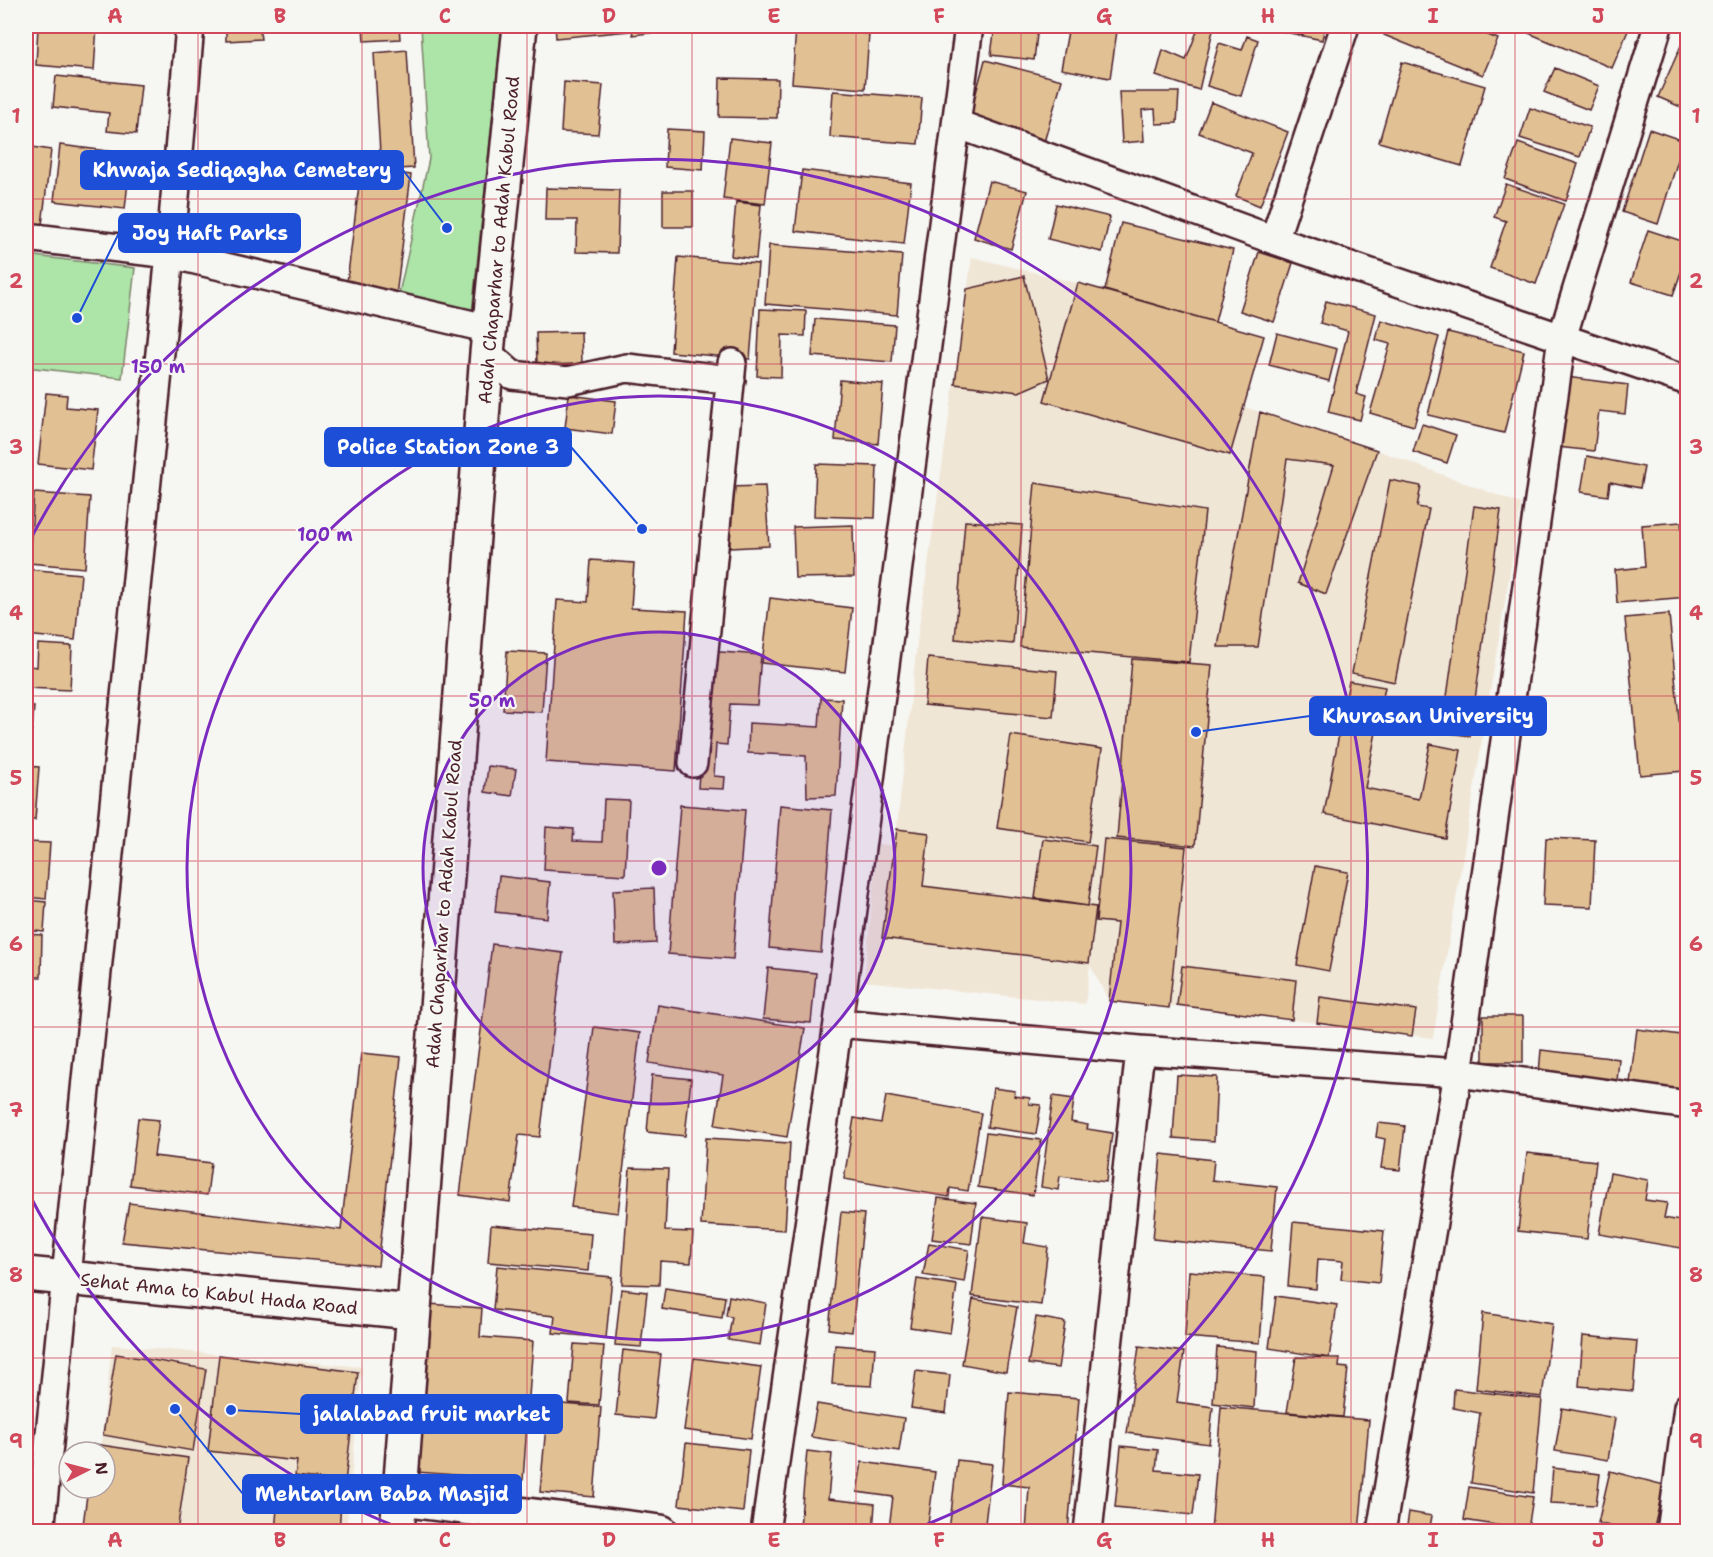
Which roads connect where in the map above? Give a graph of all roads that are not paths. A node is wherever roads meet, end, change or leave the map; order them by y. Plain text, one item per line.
1 (190, 26) edge
2 (520, 26) edge
3 (969, 26) edge
4 (1345, 26) edge
5 (1658, 26) edge
6 (957, 124) junction
7 (26, 237) edge
8 (1274, 240) junction
9 (170, 254) junction
10 (1562, 338) junction
11 (489, 341) junction
12 (1688, 381) edge
13 (693, 763) dead end
14 (838, 1023) junction
15 (1140, 1050) junction
16 (1458, 1073) junction
17 (1688, 1105) edge
18 (26, 1274) edge
19 (65, 1278) junction
20 (412, 1312) junction
21 (1688, 1407) edge
22 (400, 1499) junction
23 (40, 1532) edge
24 (397, 1532) edge
25 (661, 1532) edge
26 (765, 1532) edge
27 (1088, 1532) edge
28 (1381, 1532) edge
29 (1671, 1532) edge

1 - 9 street
2 - 11 main road, Adah Chaparhar to Adah Kabul Road
3 - 6 street
4 - 8 street
5 - 10 street
6 - 8 street
6 - 14 street
7 - 9 street
8 - 10 street
9 - 11 street
9 - 19 street
10 - 12 street
10 - 16 street
11 - 13 street
11 - 20 main road, Adah Chaparhar to Adah Kabul Road
14 - 15 street
14 - 26 street
15 - 16 street
15 - 27 street
16 - 17 street
16 - 28 street
18 - 19 main road, Sehat Ama to Kabul Hada Road
19 - 20 main road, Sehat Ama to Kabul Hada Road
19 - 23 street
20 - 22 main road, Adah Chaparhar to Adah Kabul Road
21 - 29 street
22 - 24 main road, Adah Chaparhar to Adah Kabul Road
22 - 25 main road

